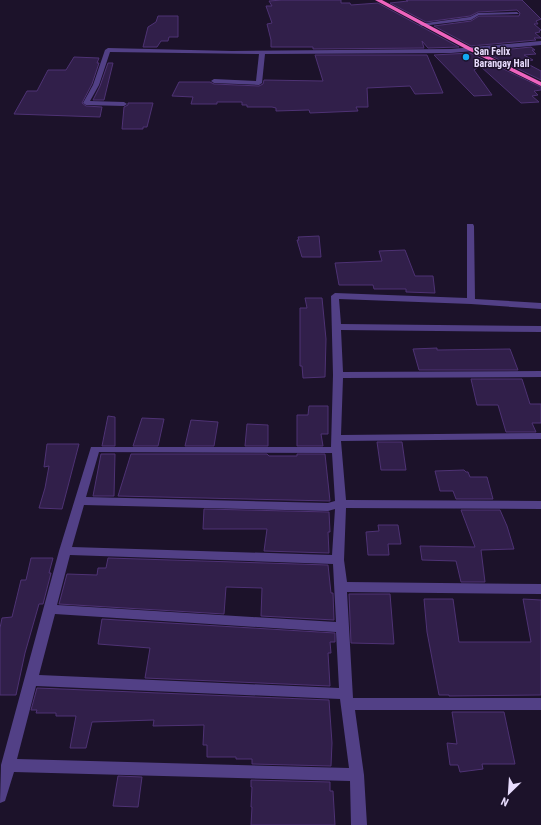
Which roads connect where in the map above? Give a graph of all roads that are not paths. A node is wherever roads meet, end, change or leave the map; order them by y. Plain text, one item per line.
1 (378, 0) edge
2 (517, 12) dead end
3 (422, 24) junction
4 (541, 43) edge
5 (468, 48) junction
6 (262, 53) junction
7 (214, 81) dead end
8 (541, 84) edge
9 (124, 104) dead end
10 (470, 226) dead end
11 (471, 301) junction
12 (541, 306) edge
13 (336, 327) junction
14 (541, 329) edge
15 (541, 374) edge
16 (338, 375) junction
17 (541, 436) edge
18 (337, 444) junction
19 (79, 501) junction
20 (341, 504) junction
21 (541, 505) edge
22 (65, 551) junction
23 (338, 560) junction
24 (341, 587) junction
25 (541, 589) edge
26 (50, 610) junction
27 (342, 627) junction
28 (30, 680) junction
29 (347, 699) junction
30 (541, 704) edge
31 (8, 765) junction
32 (357, 775) junction
33 (0, 796) edge
34 (359, 825) edge

1 - 3 highway
2 - 3 street
3 - 5 highway
4 - 5 street
5 - 6 street
5 - 8 highway
6 - 7 street
6 - 9 street
10 - 11 street
11 - 12 street
11 - 13 street
13 - 14 street
13 - 16 street
15 - 16 street
16 - 18 street
17 - 18 street
18 - 19 street
18 - 20 street
19 - 20 street
19 - 22 street
20 - 21 street
20 - 23 street
22 - 23 street
22 - 26 street
23 - 24 street
24 - 25 street
24 - 27 street
26 - 27 street
26 - 28 street
27 - 29 street
28 - 29 street
28 - 31 street
29 - 30 street
29 - 32 street
31 - 32 street
31 - 33 street
32 - 34 street

